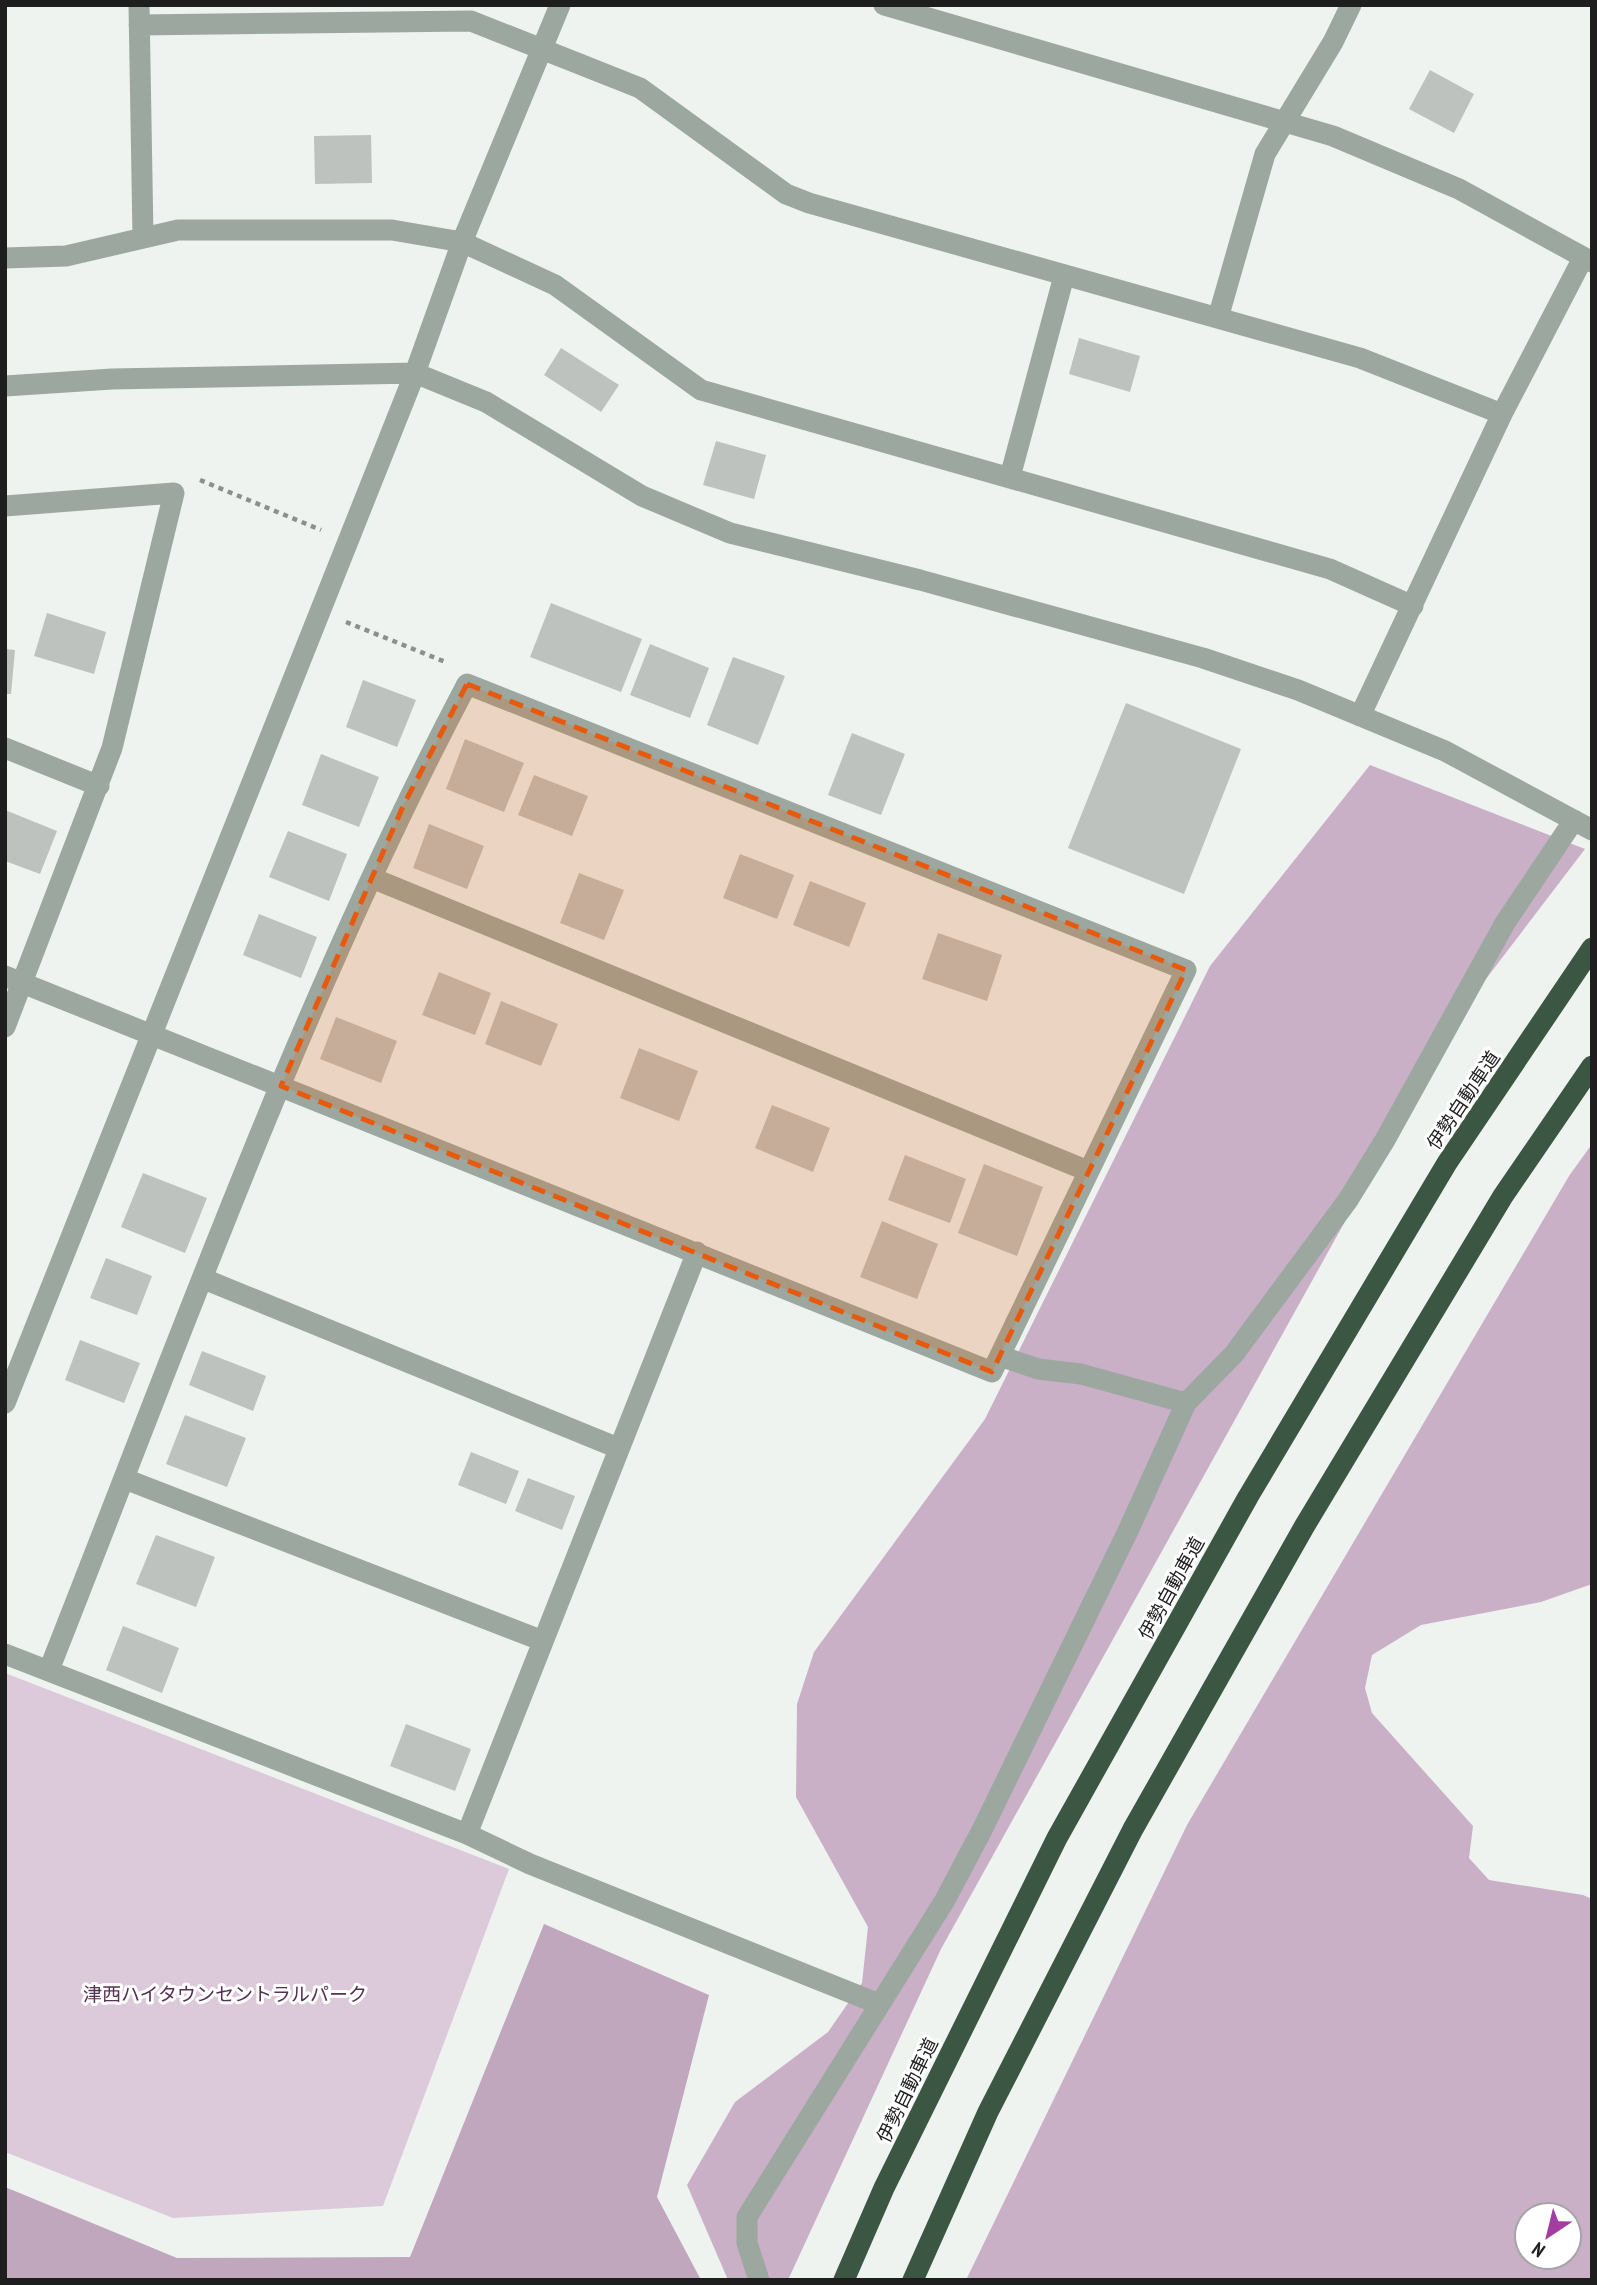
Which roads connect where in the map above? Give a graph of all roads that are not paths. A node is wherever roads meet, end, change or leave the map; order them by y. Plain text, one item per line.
1 (560, 5) edge
2 (884, 5) edge
3 (1351, 5) edge
4 (139, 15) edge
5 (543, 49) junction
6 (1286, 122) junction
7 (143, 237) junction
8 (462, 242) junction
9 (5, 258) edge
10 (1587, 260) edge
11 (1064, 276) junction
12 (1218, 318) junction
13 (415, 373) junction
14 (5, 387) edge
15 (1502, 414) junction
16 (1010, 477) junction
17 (5, 506) edge
18 (1413, 606) junction
19 (1360, 716) junction
20 (5, 748) edge
21 (99, 786) junction
22 (1583, 825) edge
23 (372, 878) junction
24 (1592, 948) edge
25 (14, 979) edge
26 (5, 1027) edge
27 (152, 1032) junction
28 (1592, 1066) edge
29 (281, 1086) junction
30 (1088, 1171) junction
31 (697, 1252) junction
32 (204, 1279) junction
33 (1000, 1356) junction
34 (5, 1403) edge
35 (1185, 1403) junction
36 (618, 1448) junction
37 (125, 1479) junction
38 (543, 1641) junction
39 (5, 1654) edge
40 (49, 1671) junction
41 (467, 1834) junction
42 (879, 2004) junction
43 (759, 2280) edge
44 (844, 2280) edge
45 (912, 2280) edge

1 - 5 street
2 - 6 street
3 - 6 street
4 - 5 street
4 - 7 street
5 - 8 street
5 - 11 street
6 - 10 street
6 - 12 street
7 - 8 street
7 - 9 street
8 - 13 street
8 - 16 street
10 - 15 street
11 - 12 street
11 - 16 street
12 - 15 street
13 - 14 street
13 - 19 street
13 - 27 street
15 - 18 street
16 - 18 street
17 - 21 street
18 - 19 street
19 - 22 street
20 - 21 street
21 - 25 street
22 - 35 street
23 - 29 street
23 - 30 street
23 - 30 street
24 - 44 highway, 伊勢自動車道
25 - 26 street
25 - 27 street
27 - 29 street
27 - 34 street
28 - 45 highway
29 - 31 street
29 - 32 street
30 - 33 street
31 - 33 street
31 - 36 street
32 - 36 street
32 - 37 street
33 - 35 street
35 - 42 street
36 - 38 street
37 - 38 street
37 - 40 street
38 - 41 street
39 - 40 street
40 - 41 street
41 - 42 street
42 - 43 street

